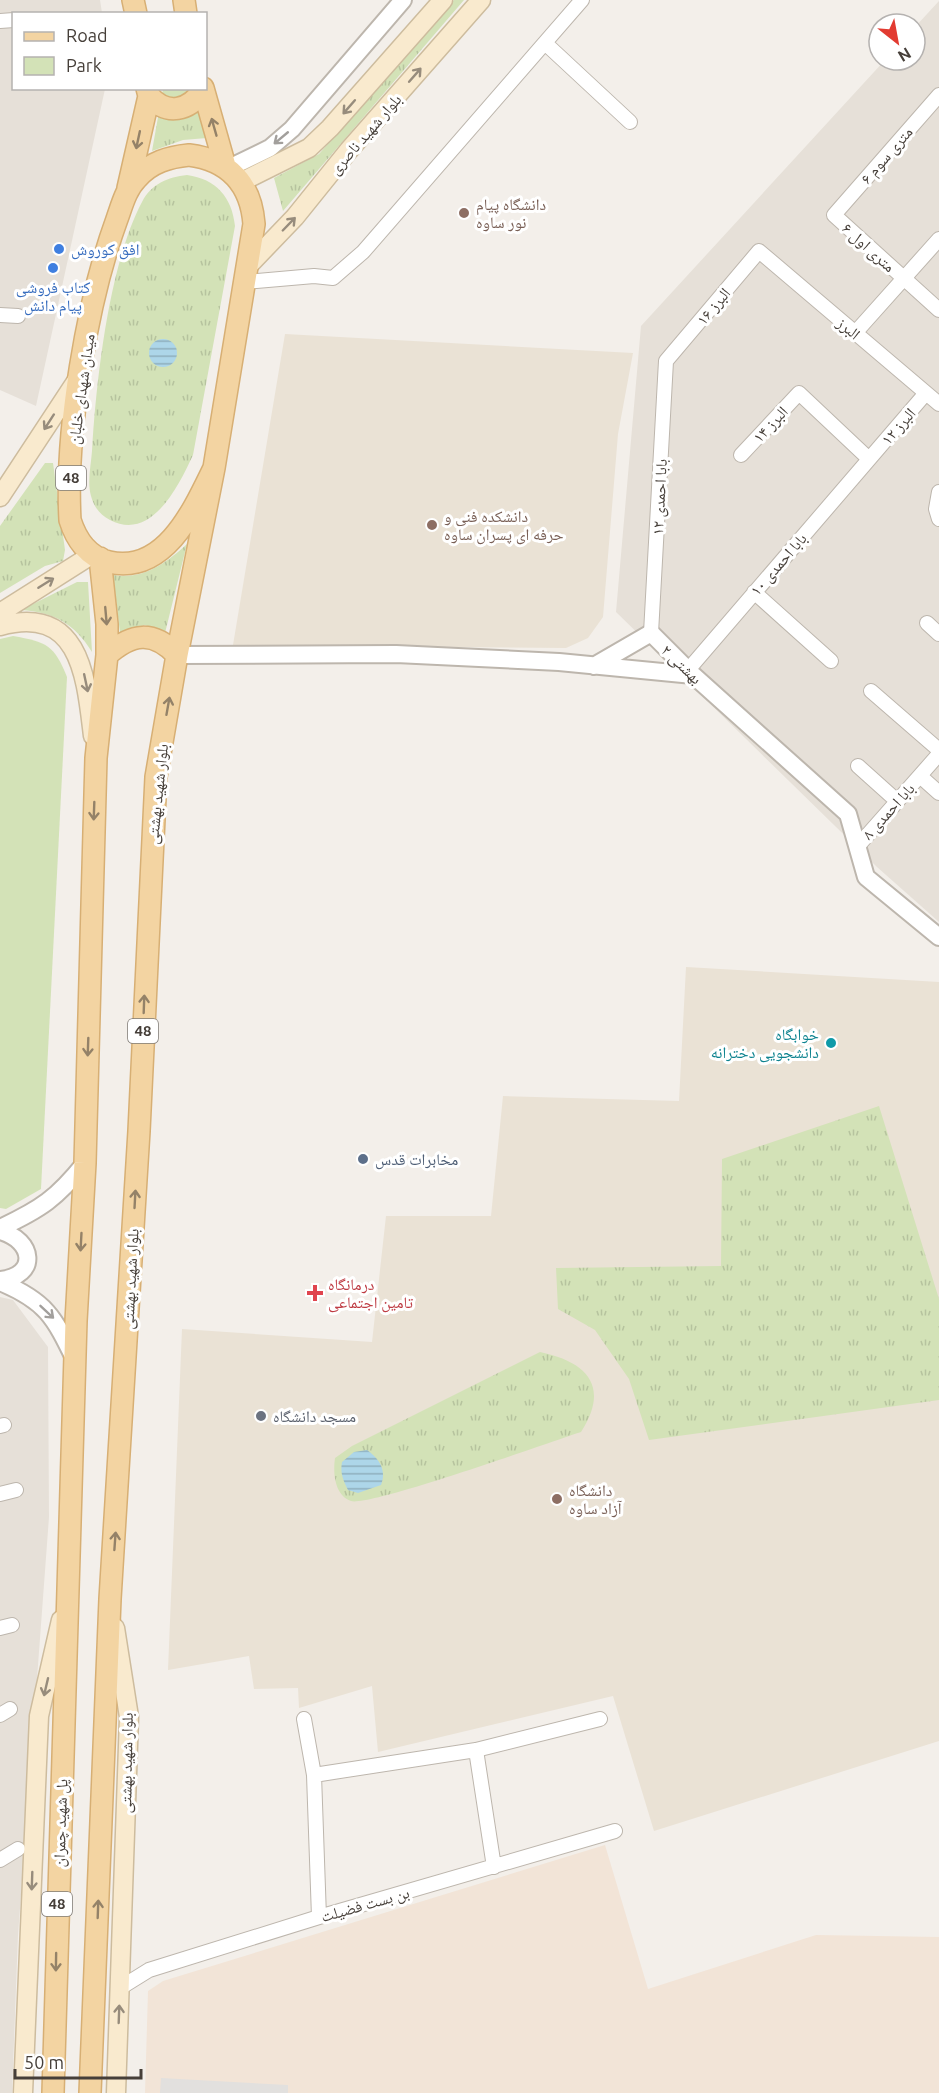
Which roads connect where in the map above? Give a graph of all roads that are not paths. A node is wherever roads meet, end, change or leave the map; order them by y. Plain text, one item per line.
1 (403, 0) edge
2 (443, 0) edge
3 (481, 0) edge
4 (582, 0) edge
5 (545, 43) junction
6 (202, 90) edge
7 (203, 90) edge
8 (148, 92) edge
9 (939, 95) edge
10 (630, 122) dead end
11 (232, 172) junction
12 (128, 191) junction
13 (834, 215) joint
14 (939, 239) edge
15 (759, 251) joint
16 (247, 274) junction
17 (905, 278) junction
18 (939, 310) edge
19 (0, 315) edge
20 (18, 316) dead end
21 (855, 333) junction
22 (666, 361) joint
23 (81, 374) junction
24 (934, 397) edge
25 (741, 455) dead end
26 (869, 459) junction
27 (214, 468) junction
28 (939, 492) edge
29 (0, 497) edge
30 (939, 519) edge
31 (96, 556) junction
32 (754, 592) junction
33 (0, 613) edge
34 (927, 623) dead end
35 (0, 626) edge
36 (651, 633) junction
37 (939, 634) edge
38 (177, 655) junction
39 (107, 656) junction
40 (831, 662) dead end
41 (594, 666) junction
42 (691, 673) junction
43 (871, 691) dead end
44 (939, 752) edge
45 (96, 758) junction
46 (858, 766) dead end
47 (920, 776) junction
48 (939, 793) edge
49 (897, 801) junction
50 (857, 847) junction
51 (939, 937) edge
52 (85, 1163) junction
53 (0, 1229) edge
54 (0, 1281) edge
55 (75, 1360) junction
56 (16, 1490) dead end
57 (0, 1494) edge
58 (68, 1589) junction
59 (110, 1599) junction
60 (304, 1719) dead end
61 (600, 1719) dead end
62 (476, 1750) junction
63 (314, 1775) junction
64 (615, 1831) dead end
65 (18, 1849) dead end
66 (0, 1860) edge
67 (494, 1867) junction
68 (319, 1917) junction
69 (120, 1988) junction
70 (23, 2093) edge
71 (53, 2093) edge
72 (90, 2093) edge
73 (116, 2093) edge

1 -> 11 street
2 -> 11 main road, بلوار شهید ناصری
16 -> 3 main road, بلوار شهید ناصری
4 - 5 street
5 - 10 street
5 - 16 street
6 - 8 main road
11 -> 7 main road, 48
8 -> 12 main road, 48
9 - 13 street, ۶ متری سوم
11 - 12 main road, میدان شهدای خلبان / 48
11 - 16 main road, 48
12 - 23 main road, میدان شهدای خلبان / 48
13 - 17 street, ۶ متری اول
14 - 17 street
15 - 21 street, البرز
15 - 22 street, البرز ۱۶
16 - 27 main road, 48
17 - 18 street, ۶ متری اول
17 - 21 street
19 - 20 street
21 - 24 street, البرز
22 - 36 street, بابا احمدی ۱۲
23 -> 29 main road
23 - 31 main road, میدان شهدای خلبان / 48
24 - 26 street, البرز ۱۲
25 - 26 street, البرز ۱۴
26 - 32 street, بابا احمدی ۱۰
27 - 31 main road, 48
27 - 38 main road, بلوار شهید بهشتی / 48
28 - 30 street
33 -> 31 main road
31 -> 39 main road, 48
32 - 40 street
32 - 42 street, بابا احمدی ۱۰
34 - 37 street
35 -> 45 main road
36 - 41 street, بهشتی ۲
36 - 42 street, بهشتی ۲
38 - 39 main road
38 - 41 street
59 -> 38 main road, بلوار شهید بهشتی / 48
39 - 45 main road, 48
41 - 42 street
42 - 50 street, بهشتی ۲
43 - 44 street
44 - 47 street, بابا احمدی ۸
45 -> 52 main road, 48
46 - 49 street
47 - 48 street
47 - 49 street, بابا احمدی ۸
49 - 50 street, بابا احمدی ۸
50 - 51 street, بهشتی ۲
52 - 53 street
52 -> 55 main road, 48
53 - 54 street
54 -> 55 street
55 - 58 main road, 48
56 - 57 street
58 -> 70 main road
58 -> 71 main road, پل شهید چمران / 48
59 - 69 main road, بلوار شهید بهشتی
72 -> 59 main road, 48
60 - 63 street
61 - 62 street
62 - 63 street
62 - 67 street
63 - 68 street
64 - 67 street, بن بست فضیلت
65 - 66 street
67 - 68 street, بن بست فضیلت
68 - 69 street, بن بست فضیلت
73 -> 69 main road, بلوار شهید بهشتی

